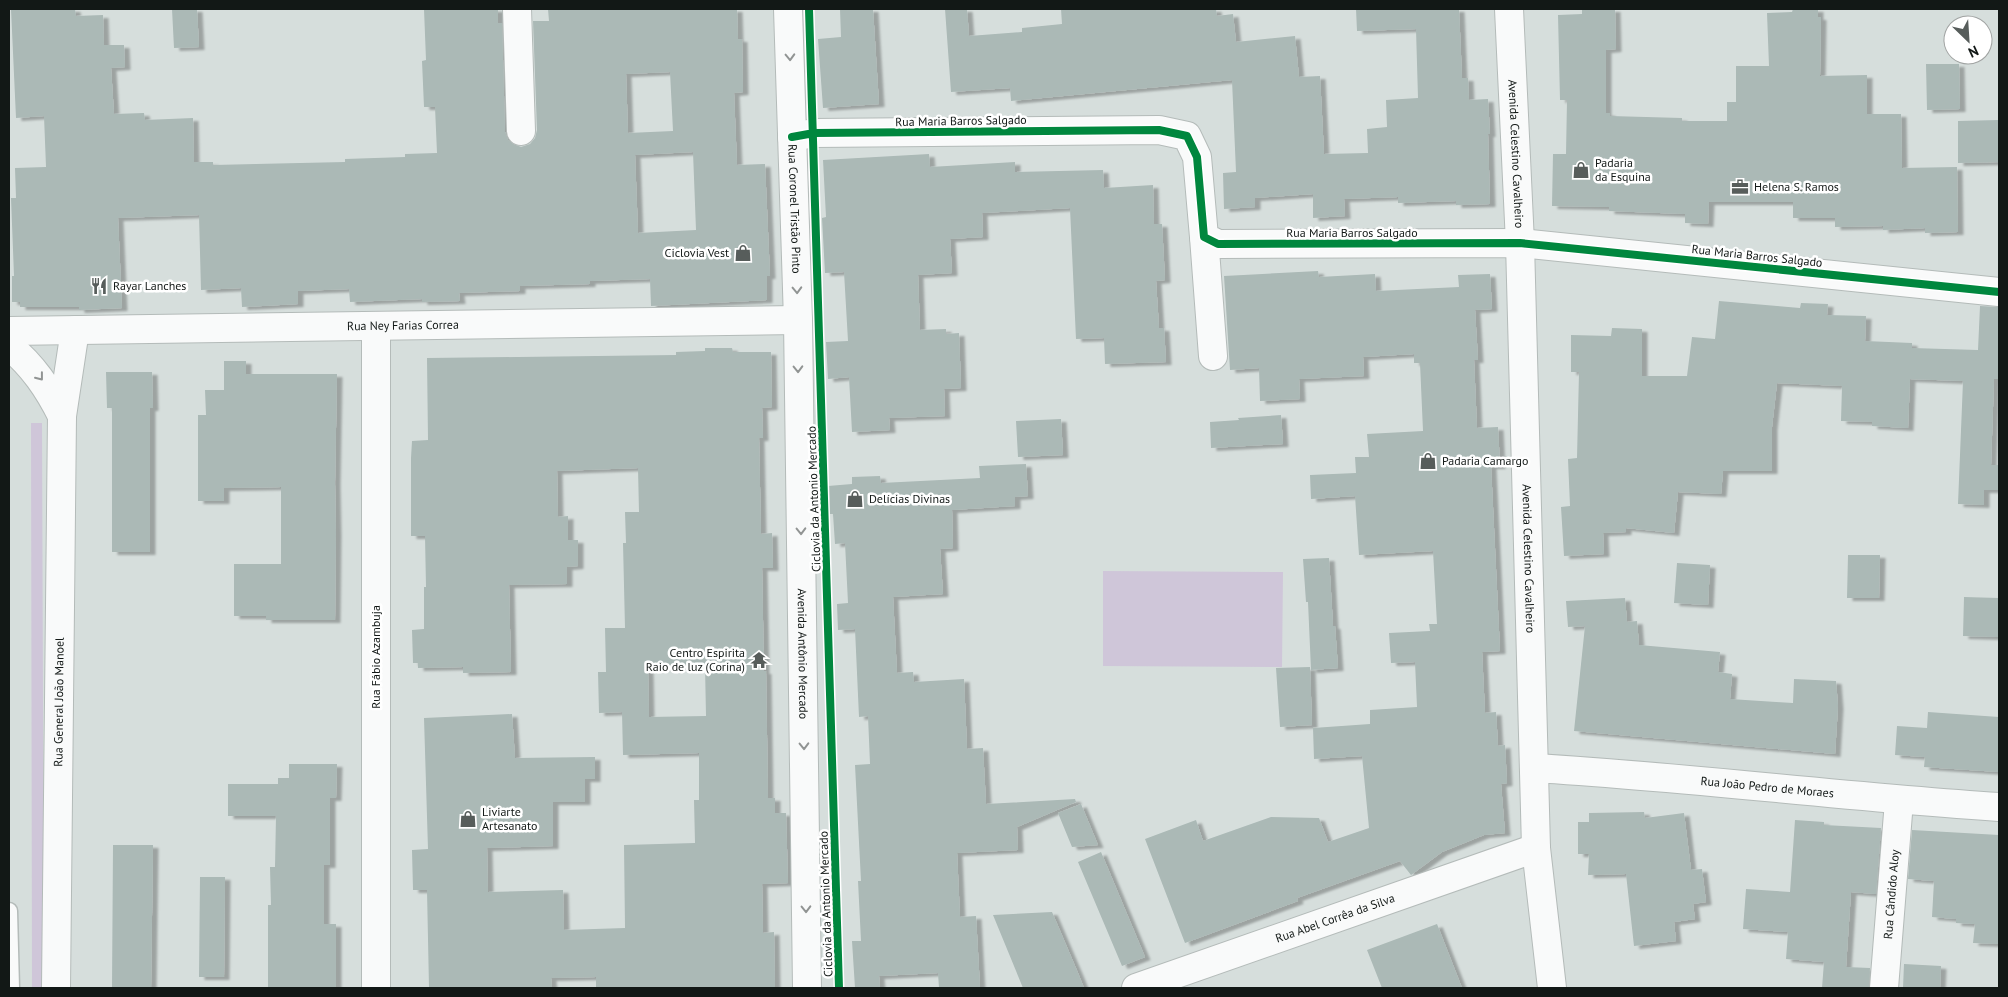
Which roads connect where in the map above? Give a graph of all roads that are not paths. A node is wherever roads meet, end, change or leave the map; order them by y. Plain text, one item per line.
1 (517, 9) edge
2 (788, 9) edge
3 (1509, 9) edge
4 (521, 131) dead end
5 (792, 137) junction
6 (1204, 236) junction
7 (1520, 243) junction
8 (1999, 292) edge
9 (798, 320) junction
10 (376, 326) junction
11 (75, 330) junction
12 (9, 331) edge
13 (9, 346) edge
14 (1213, 356) dead end
15 (62, 416) junction
16 (1534, 768) junction
17 (1899, 801) junction
18 (1999, 807) edge
19 (1536, 848) junction
20 (9, 911) edge
21 (11, 988) edge
22 (56, 988) edge
23 (376, 988) edge
24 (808, 988) edge
25 (1136, 988) edge
26 (1552, 988) edge
27 (1884, 988) edge

1 - 4 street
2 -> 5 street, Rua Coronel Tristão Pinto
3 - 7 street, Avenida Celestino Cavalheiro
5 - 6 street, Rua Maria Barros Salgado
5 -> 9 street, Rua Coronel Tristão Pinto
6 - 7 street, Rua Maria Barros Salgado
6 - 14 street
7 - 8 street, Rua Maria Barros Salgado
7 - 16 street, Avenida Celestino Cavalheiro
9 - 10 street, Rua Ney Farias Correa
9 -> 24 street, Avenida Antônio Mercado
10 - 11 street, Rua Ney Farias Correa
10 - 23 street, Rua Fábio Azambuja
11 - 12 street, Rua Ney Farias Correa
11 - 15 street, Rua General João Manoel
13 -> 15 street, Rua General João Manoel
15 - 22 street, Rua General João Manoel
16 - 17 street, Rua João Pedro de Moraes
16 - 19 street, Avenida Celestino Cavalheiro
17 - 18 street, Rua João Pedro de Moraes
17 - 27 street, Rua Cândido Aloy
19 - 25 street, Rua Abel Corrêa da Silva
19 - 26 street, Avenida Celestino Cavalheiro
20 - 21 lane

